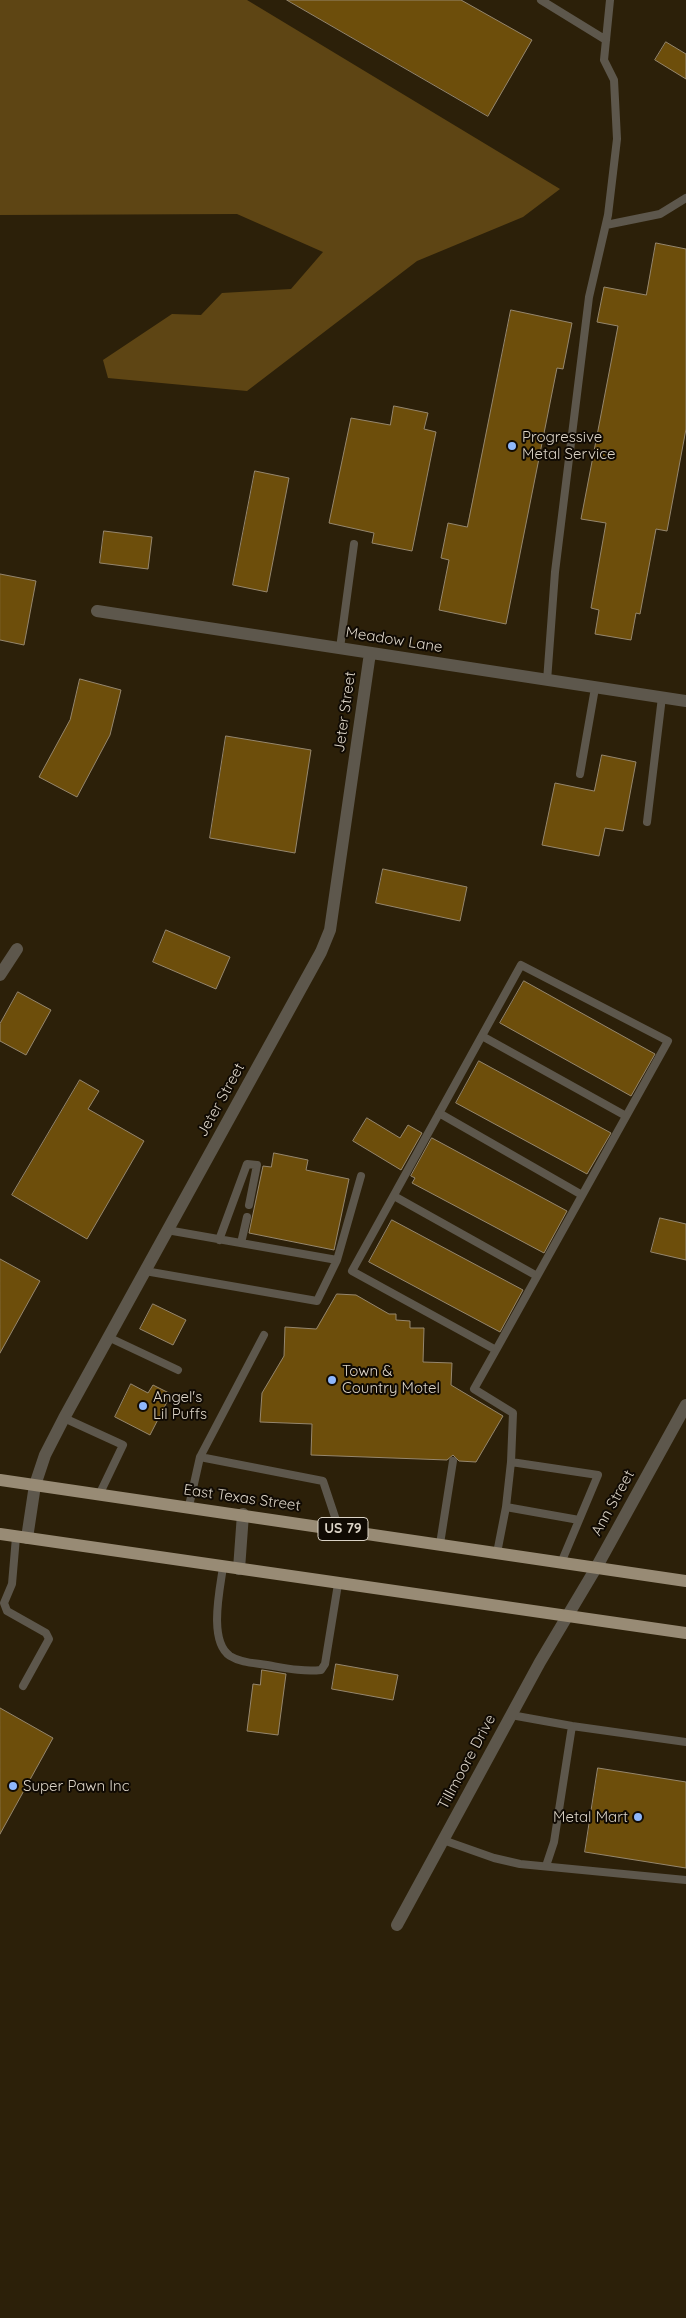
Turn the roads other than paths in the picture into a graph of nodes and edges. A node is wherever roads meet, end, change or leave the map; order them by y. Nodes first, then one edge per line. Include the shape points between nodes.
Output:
1 (541, 0) edge
2 (610, 0) edge
3 (606, 40) junction
4 (686, 198) edge
5 (606, 225) junction
6 (354, 544) dead end
7 (97, 611) dead end
8 (340, 648) junction
9 (370, 653) junction
10 (547, 681) junction
11 (595, 688) junction
12 (662, 697) junction
13 (686, 701) edge
14 (580, 774) dead end
15 (647, 822) dead end
16 (17, 949) dead end
17 (0, 975) edge
18 (482, 1036) junction
19 (440, 1113) junction
20 (626, 1116) junction
21 (361, 1176) dead end
22 (582, 1195) junction
23 (394, 1196) junction
24 (249, 1205) dead end
25 (247, 1217) dead end
26 (167, 1230) junction
27 (219, 1240) junction
28 (241, 1243) junction
29 (338, 1260) junction
30 (145, 1270) junction
31 (537, 1276) junction
32 (264, 1335) dead end
33 (108, 1337) junction
34 (496, 1350) junction
35 (178, 1370) dead end
36 (474, 1389) junction
37 (469, 1396) dead end
38 (686, 1405) edge
39 (64, 1418) junction
40 (200, 1456) junction
41 (453, 1461) dead end
42 (510, 1462) junction
43 (0, 1480) edge
44 (35, 1485) junction
45 (100, 1493) junction
46 (189, 1506) junction
47 (506, 1507) junction
48 (243, 1514) junction
49 (579, 1520) junction
50 (339, 1529) junction
51 (0, 1534) edge
52 (21, 1538) junction
53 (440, 1544) junction
54 (497, 1553) junction
55 (561, 1563) junction
56 (223, 1567) junction
57 (596, 1568) junction
58 (239, 1569) junction
59 (686, 1582) edge
60 (338, 1584) junction
61 (568, 1616) junction
62 (686, 1633) edge
63 (24, 1686) dead end
64 (511, 1715) junction
65 (572, 1726) junction
66 (686, 1742) edge
67 (443, 1840) junction
68 (546, 1866) junction
69 (686, 1880) edge
70 (397, 1925) dead end

1 - 3 lane
2 - 3 lane
3 - 5 lane via 604,60 614,80 617,139
4 - 5 lane via 660,214
5 - 10 lane via 589,297 555,572
6 - 8 lane
7 - 8 street, Meadow Lane
8 - 9 street, Meadow Lane
9 - 10 street, Meadow Lane
9 - 26 street, Jeter Street via 330,930 321,952
10 - 11 street, Meadow Lane
11 - 12 street, Meadow Lane
11 - 14 lane
12 - 13 street, Meadow Lane
12 - 15 lane
16 - 17 street
18 - 19 lane
18 - 20 lane
18 - 20 lane via 521,965 668,1041
19 - 22 lane
19 - 23 lane
20 - 22 lane
21 - 29 lane
22 - 31 lane
23 - 31 lane
23 - 34 lane via 352,1272
24 - 27 lane via 257,1166 247,1164
25 - 28 lane
26 - 27 lane
26 - 30 street, Jeter Street
27 - 28 lane
28 - 29 lane
29 - 30 lane via 317,1301
30 - 33 street, Jeter Street
31 - 34 lane
32 - 40 lane
33 - 35 lane
33 - 39 street, Jeter Street
34 - 36 lane
36 - 37 lane
36 - 42 lane via 513,1413
38 - 57 street, Ann Street
39 - 44 street, Jeter Street via 45,1455
39 - 45 lane via 123,1444
40 - 46 lane
40 - 50 lane via 323,1481
41 - 53 lane
42 - 47 lane
42 - 49 lane via 598,1475
43 - 44 main road, East Texas Street / US 79
44 - 45 main road, East Texas Street / US 79
44 - 52 street, Jeter Street
45 - 46 main road, East Texas Street / US 79
46 - 48 main road, East Texas Street / US 79
47 - 49 lane
47 - 54 lane
48 - 50 main road, East Texas Street / US 79
48 - 58 street
49 - 55 lane
50 - 53 main road, East Texas Street / US 79
51 - 52 main road
52 - 56 main road
52 - 63 lane via 12,1584 4,1603 7,1612 46,1633 49,1640
53 - 54 main road, East Texas Street / US 79
54 - 55 main road, East Texas Street / US 79
55 - 57 main road, East Texas Street / US 79
56 - 58 main road
56 - 60 lane via 217,1617 222,1647 241,1661 310,1672 321,1670 325,1664
57 - 59 main road, East Texas Street / US 79
57 - 61 street, Ann Street
58 - 60 main road
60 - 61 main road
61 - 62 main road
61 - 64 street, Tillmoore Drive
64 - 65 lane
64 - 67 street, Tillmoore Drive
65 - 66 lane
65 - 68 lane via 554,1842
67 - 68 lane via 494,1858
67 - 70 street, Tillmoore Drive
68 - 69 lane

